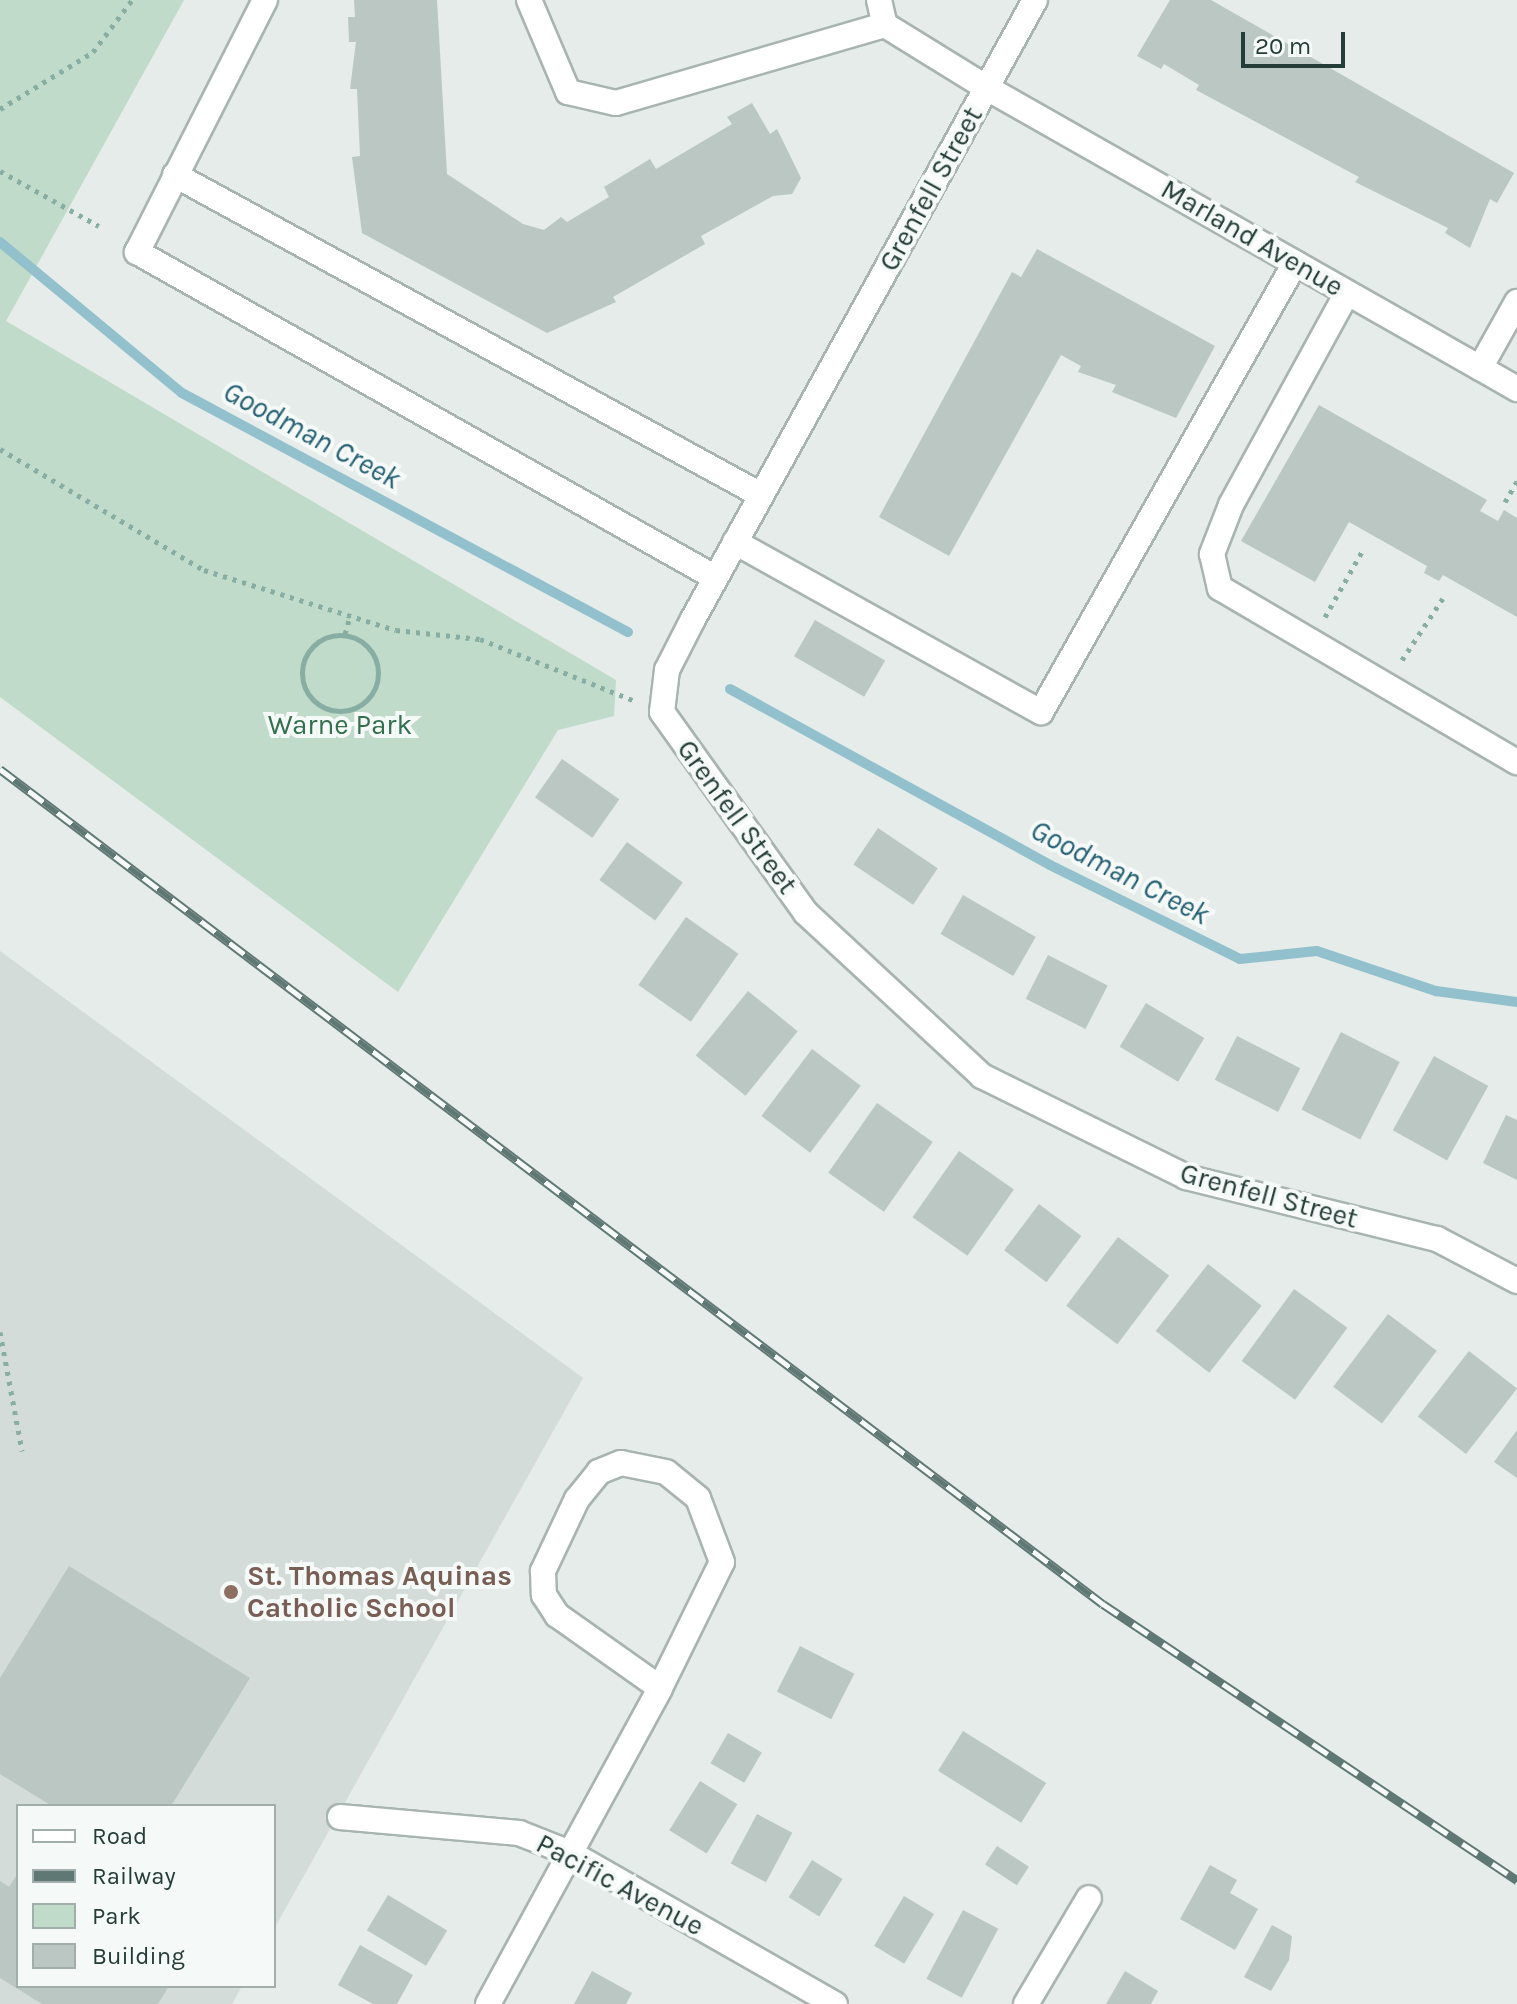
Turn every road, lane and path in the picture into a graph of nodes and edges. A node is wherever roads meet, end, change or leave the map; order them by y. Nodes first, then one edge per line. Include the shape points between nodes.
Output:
1 (132, 0) edge
2 (265, 0) edge
3 (529, 0) edge
4 (879, 0) edge
5 (1035, 0) edge
6 (885, 25) junction
7 (987, 88) junction
8 (0, 109) edge
9 (0, 171) edge
10 (175, 175) junction
11 (99, 226) dead end
12 (1295, 263) junction
13 (1347, 293) junction
14 (1517, 302) edge
15 (1480, 368) junction
16 (1517, 389) edge
17 (0, 449) edge
18 (1517, 481) edge
19 (761, 495) junction
20 (1505, 502) dead end
21 (735, 542) junction
22 (1364, 548) dead end
23 (716, 578) junction
24 (1443, 598) dead end
25 (350, 616) junction
26 (345, 635) junction
27 (1311, 642) junction
28 (1385, 685) junction
29 (662, 712) junction
30 (1517, 762) edge
31 (1517, 1281) edge
32 (0, 1332) edge
33 (22, 1451) dead end
34 (660, 1688) junction
35 (340, 1817) dead end
36 (570, 1853) junction
37 (1089, 1898) dead end
38 (488, 2004) edge
39 (835, 2004) edge
40 (1026, 2004) edge

1 - 8 path via 93,52
2 - 10 street
3 - 6 street via 568,92 616,103
4 - 6 street
5 - 7 street, Grenfell Street
6 - 7 street, Marland Avenue
7 - 12 street, Marland Avenue
7 - 19 street, Grenfell Street
9 - 11 path
10 - 19 street
10 - 23 street via 137,252
12 - 13 street, Marland Avenue
12 - 21 street via 1041,712
13 - 15 street, Marland Avenue
13 - 27 street via 1212,554 1220,588
14 - 15 street
15 - 16 street, Marland Avenue
17 - 25 path via 145,530 204,570
18 - 20 path
19 - 21 street, Grenfell Street
21 - 23 street, Grenfell Street
22 - 27 path
23 - 29 street, Grenfell Street via 667,670
24 - 28 path
25 - 26 path
25 - 29 path via 396,630 480,639
26 - 26 path via 312,647 302,668 315,701 338,711 363,704 377,683 369,647
27 - 28 street
28 - 30 street
29 - 31 street, Grenfell Street via 806,913 982,1076 1186,1177 1437,1239
32 - 33 path
34 - 34 street via 722,1562 698,1498 666,1472 621,1463 599,1472 577,1499 543,1571 544,1595 557,1615
34 - 36 street
35 - 36 street, Pacific Avenue via 519,1833
36 - 38 street
36 - 39 street, Pacific Avenue
37 - 40 street

